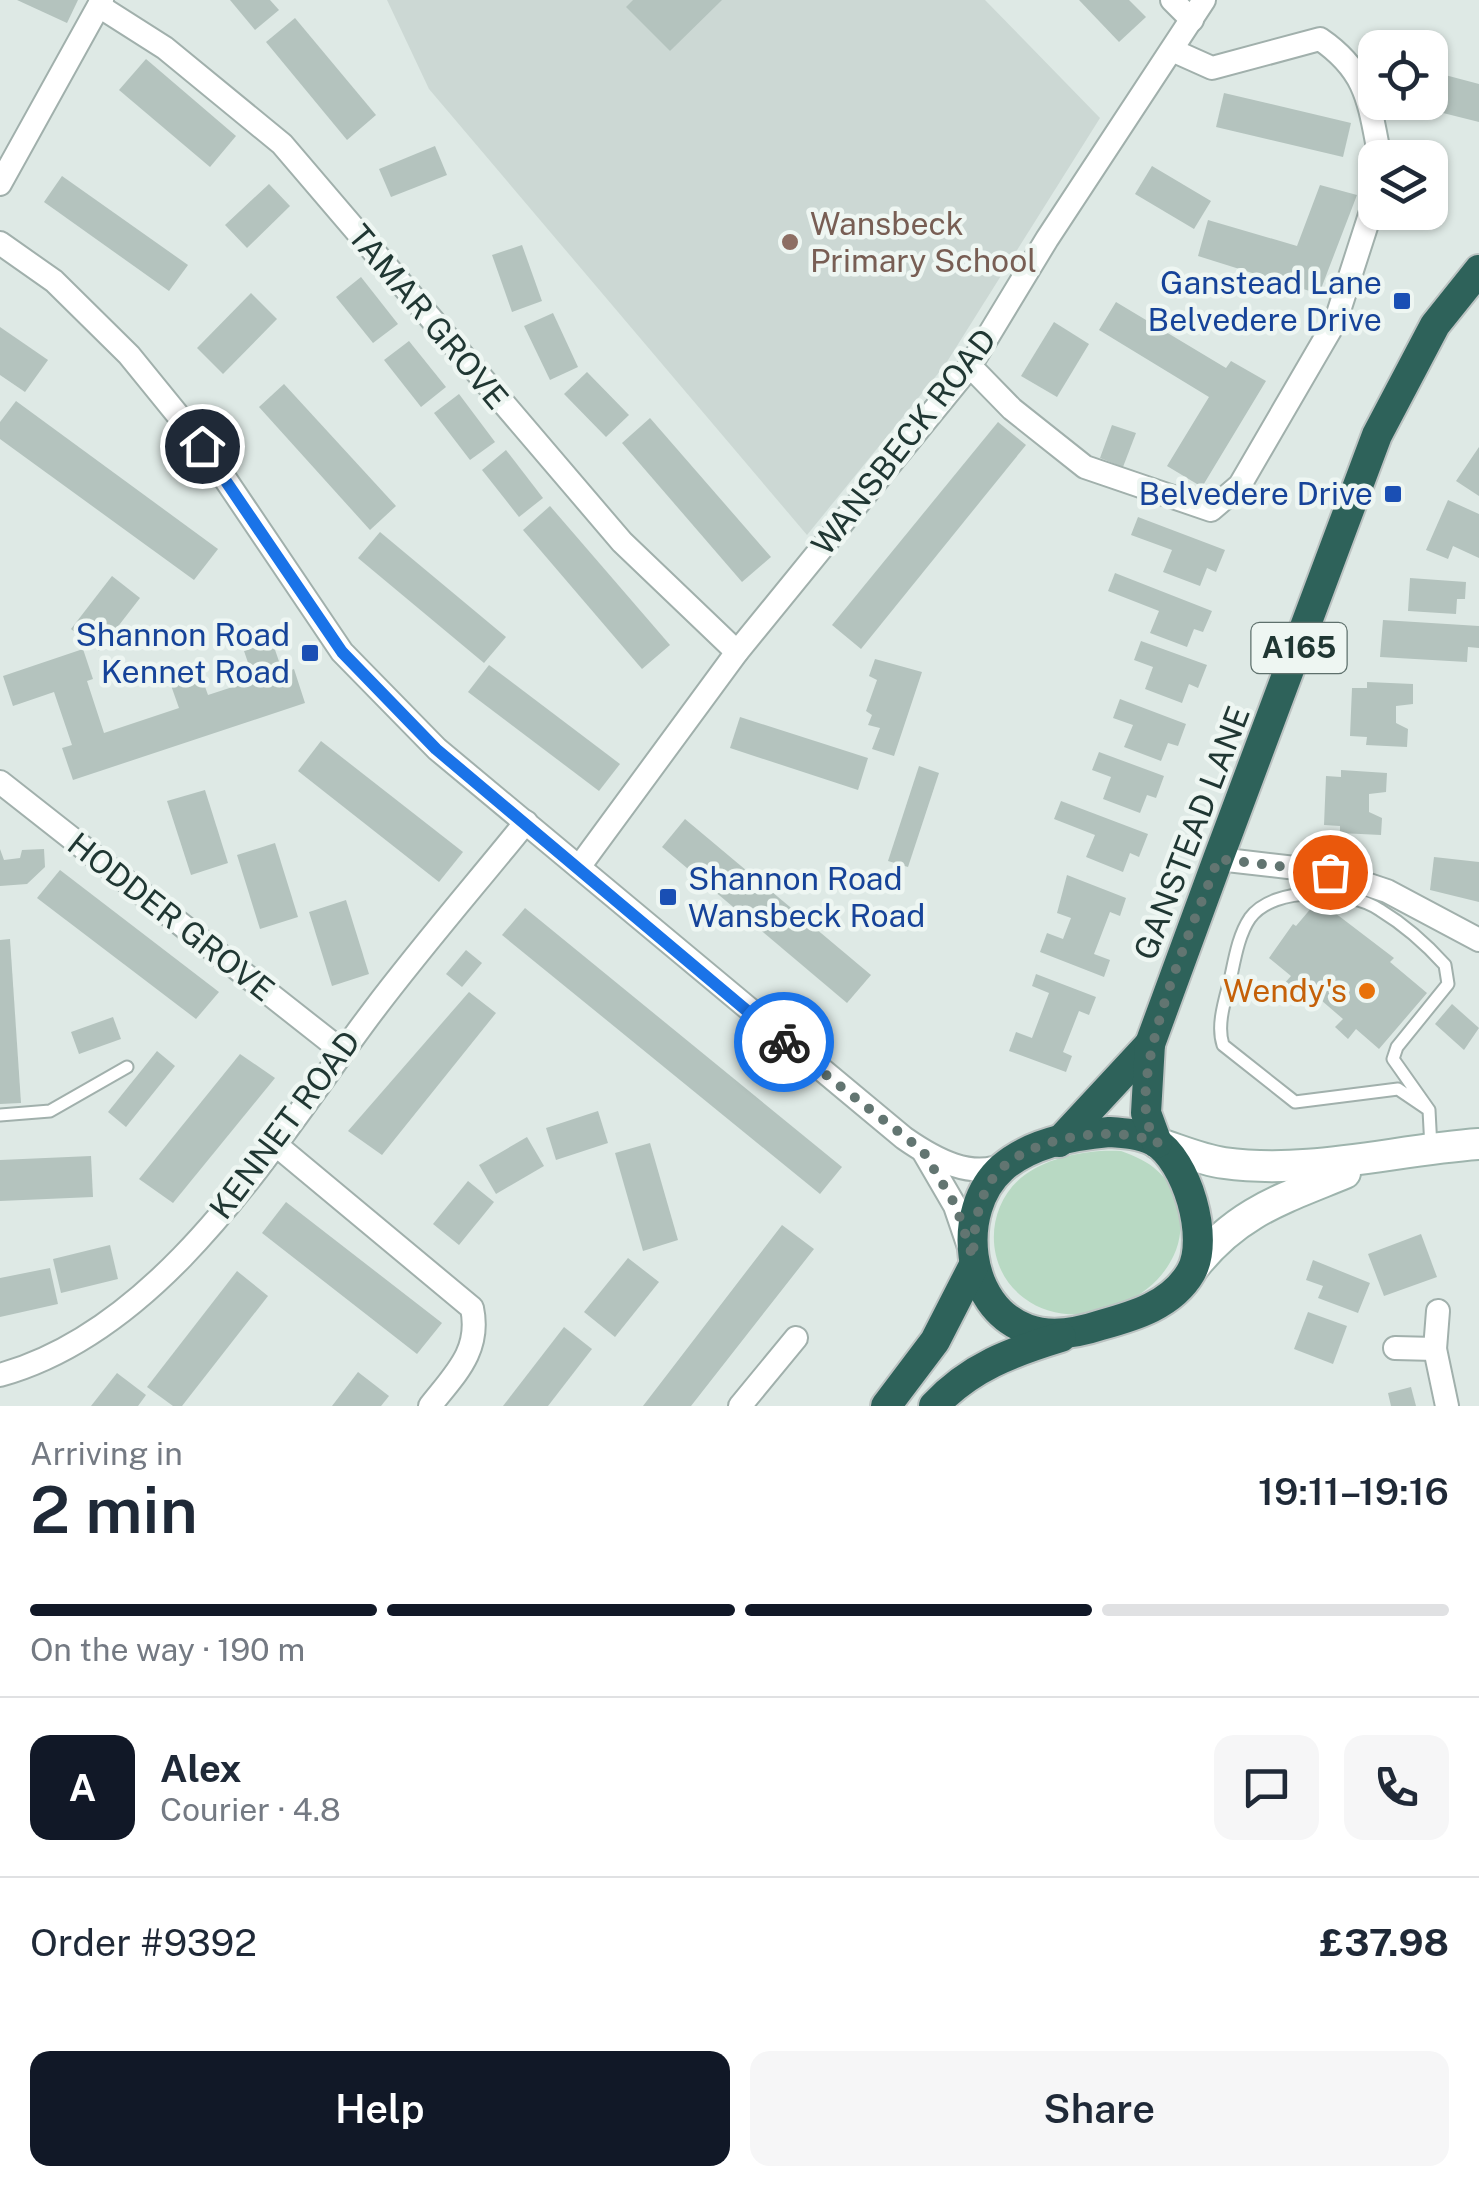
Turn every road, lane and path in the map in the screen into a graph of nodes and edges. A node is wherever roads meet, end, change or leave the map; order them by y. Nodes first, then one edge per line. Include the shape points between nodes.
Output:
1 (1172, 0) edge
2 (100, 3) edge
3 (1198, 10) edge
4 (1174, 51) junction
5 (1376, 140) edge
6 (0, 184) edge
7 (1365, 230) edge
8 (0, 242) edge
9 (1479, 270) edge
10 (970, 366) junction
11 (737, 652) junction
12 (0, 782) edge
13 (526, 822) junction
14 (1218, 859) junction
15 (579, 867) junction
16 (1479, 940) edge
17 (1150, 1044) junction
18 (342, 1051) junction
19 (127, 1068) dead end
20 (1429, 1110) junction
21 (0, 1116) edge
22 (1059, 1142) junction
23 (1158, 1143) junction
24 (276, 1144) junction
25 (1479, 1144) edge
26 (1431, 1148) junction
27 (1398, 1150) junction
28 (923, 1151) junction
29 (1014, 1159) junction
30 (974, 1261) junction
31 (1194, 1267) junction
32 (1438, 1311) dead end
33 (1074, 1334) junction
34 (796, 1338) dead end
35 (1395, 1348) dead end
36 (1434, 1350) junction
37 (0, 1375) edge
38 (430, 1406) edge
39 (740, 1406) edge
40 (886, 1406) edge
41 (934, 1406) edge
42 (1447, 1406) edge

1 - 3 street
2 - 6 street
2 - 11 street, TAMAR GROVE via 282,144 622,542
3 - 4 street, WANSBECK ROAD
4 - 5 street via 1212,68 1320,38 1350,59
4 - 10 street, WANSBECK ROAD
7 - 10 street via 1336,320 1240,485 1211,510 1085,466
8 - 13 street via 54,282 129,355 202,446 342,652 436,749
9 - 14 highway, GANSTEAD LANE / A165 via 1436,326 1377,435
10 - 11 street, WANSBECK ROAD
11 - 15 street, WANSBECK ROAD
12 - 18 street, HODDER GROVE
13 - 15 street
13 - 18 street, KENNET ROAD
14 - 16 street via 1330,872 1387,891
14 - 17 highway, GANSTEAD LANE / A165
15 - 28 street
17 - 22 highway, GANSTEAD LANE / A165
17 - 23 highway, GANSTEAD LANE / A165 via 1146,1114
18 - 24 street, KENNET ROAD
19 - 21 lane via 50,1112
20 - 20 lane via 1398,1090 1296,1102 1223,1044 1232,972 1256,912 1288,896 1359,901 1379,909 1442,960 1448,984 1393,1059
20 - 26 lane
22 - 23 highway, A165 via 1109,1132
22 - 29 highway, A165
23 - 27 main road via 1255,1166 1308,1167
23 - 31 highway, A165 via 1175,1163 1194,1207
24 - 37 street, KENNET ROAD via 212,1222 114,1320
24 - 38 street via 472,1308 471,1353
25 - 26 main road
26 - 27 main road
27 - 31 main road via 1256,1210 1217,1238
28 - 29 street via 976,1172
28 - 30 street via 956,1206
29 - 30 highway, A165 via 980,1202
30 - 33 highway via 988,1298 1010,1322 1036,1332
30 - 40 highway, A165 via 935,1340
31 - 33 highway via 1136,1316
32 - 36 street
33 - 41 highway via 986,1364
34 - 39 street via 777,1378
35 - 36 street
36 - 42 street

